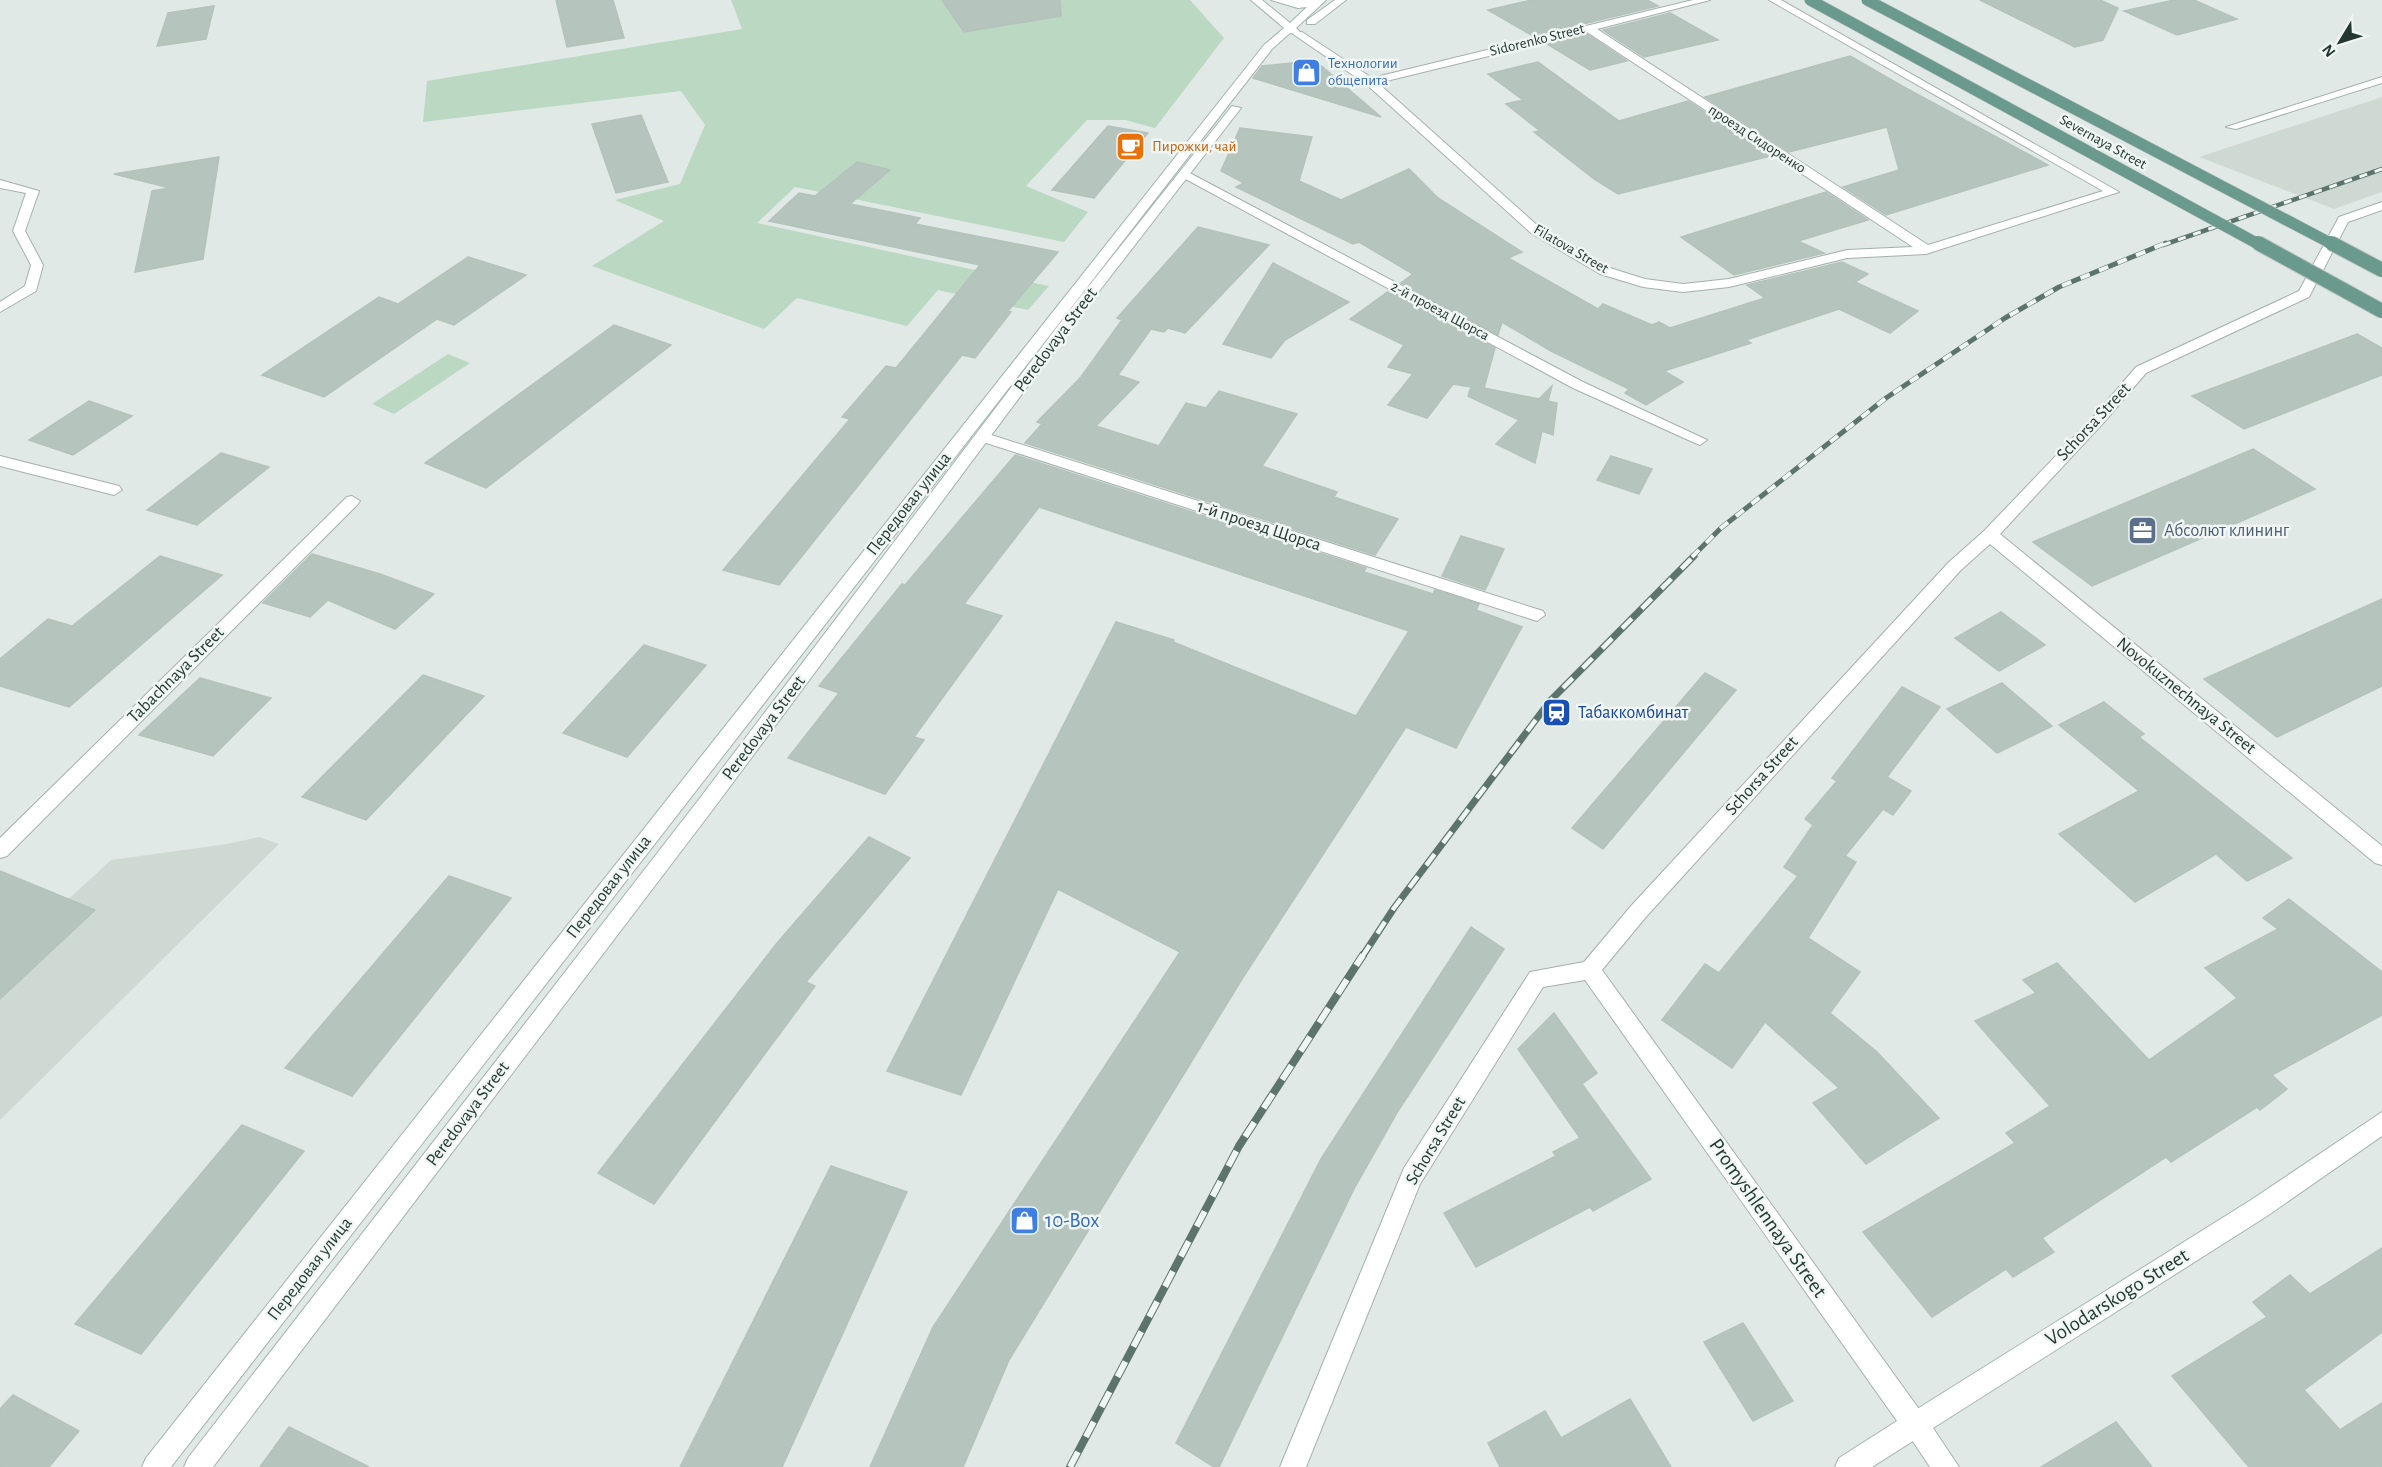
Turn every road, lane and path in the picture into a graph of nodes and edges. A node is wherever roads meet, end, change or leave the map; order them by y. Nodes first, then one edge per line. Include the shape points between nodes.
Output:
1 (1256, 0) edge
2 (1276, 0) edge
3 (1341, 0) edge
4 (1705, 0) edge
5 (1774, 0) edge
6 (1810, 0) edge
7 (1867, 0) edge
8 (1319, 2) edge
9 (1297, 27) junction
10 (1587, 27) junction
11 (2382, 80) edge
12 (1370, 82) junction
13 (2232, 127) dead end
14 (1184, 174) junction
15 (0, 184) edge
16 (2382, 207) edge
17 (1926, 250) junction
18 (2382, 270) edge
19 (0, 308) edge
20 (2382, 311) edge
21 (982, 437) junction
22 (1701, 440) dead end
23 (0, 461) edge
24 (114, 490) dead end
25 (352, 501) dead end
26 (1990, 534) junction
27 (1537, 615) dead end
28 (0, 850) edge
29 (2382, 857) edge
30 (1590, 969) junction
31 (2382, 1123) edge
32 (1915, 1425) junction
33 (155, 1467) edge
34 (197, 1467) edge
35 (1293, 1467) edge
36 (1848, 1467) edge
37 (1946, 1467) edge

1 - 9 street, Filatova Street
2 - 8 street, Peredovaya Street via 1298,5
2 - 9 street
3 - 9 street, Peredovaya Street
4 - 10 street, Sidorenko Street
5 - 17 street, Filatova Street via 2113,192
6 - 20 main road, Severnaya Street, bridge
7 - 18 main road, Severnaya Street, bridge
8 - 9 street, Peredovaya Street
9 - 12 street, Filatova Street
9 - 14 street, Peredovaya Street
9 - 33 street, Передовая улица via 1246,75
10 - 12 street, Sidorenko Street
10 - 17 street, проезд Сидоренко
11 - 13 street
12 - 17 street, Filatova Street via 1535,230 1605,271 1643,283 1683,288 1729,283 1847,254
14 - 21 street, Peredovaya Street
14 - 22 street, 2-й проезд Щорса via 1578,385
15 - 19 street via 33,191 19,231 37,265 30,288
16 - 26 street, Schorsa Street via 2343,220 2304,294 2141,370
21 - 27 street, 1-й проезд Щорса
21 - 34 street, Peredovaya Street via 700,812
23 - 24 street
25 - 28 street, Tabachnaya Street
26 - 29 street, Novokuznechnaya Street
26 - 30 street, Schorsa Street via 1947,574
30 - 32 street, Promyshlennaya Street
30 - 35 street, Schorsa Street via 1538,979 1412,1176
31 - 32 street, Volodarskogo Street via 2259,1208
32 - 36 street, Volodarskogo Street
32 - 37 street, Promyshlennaya Street

